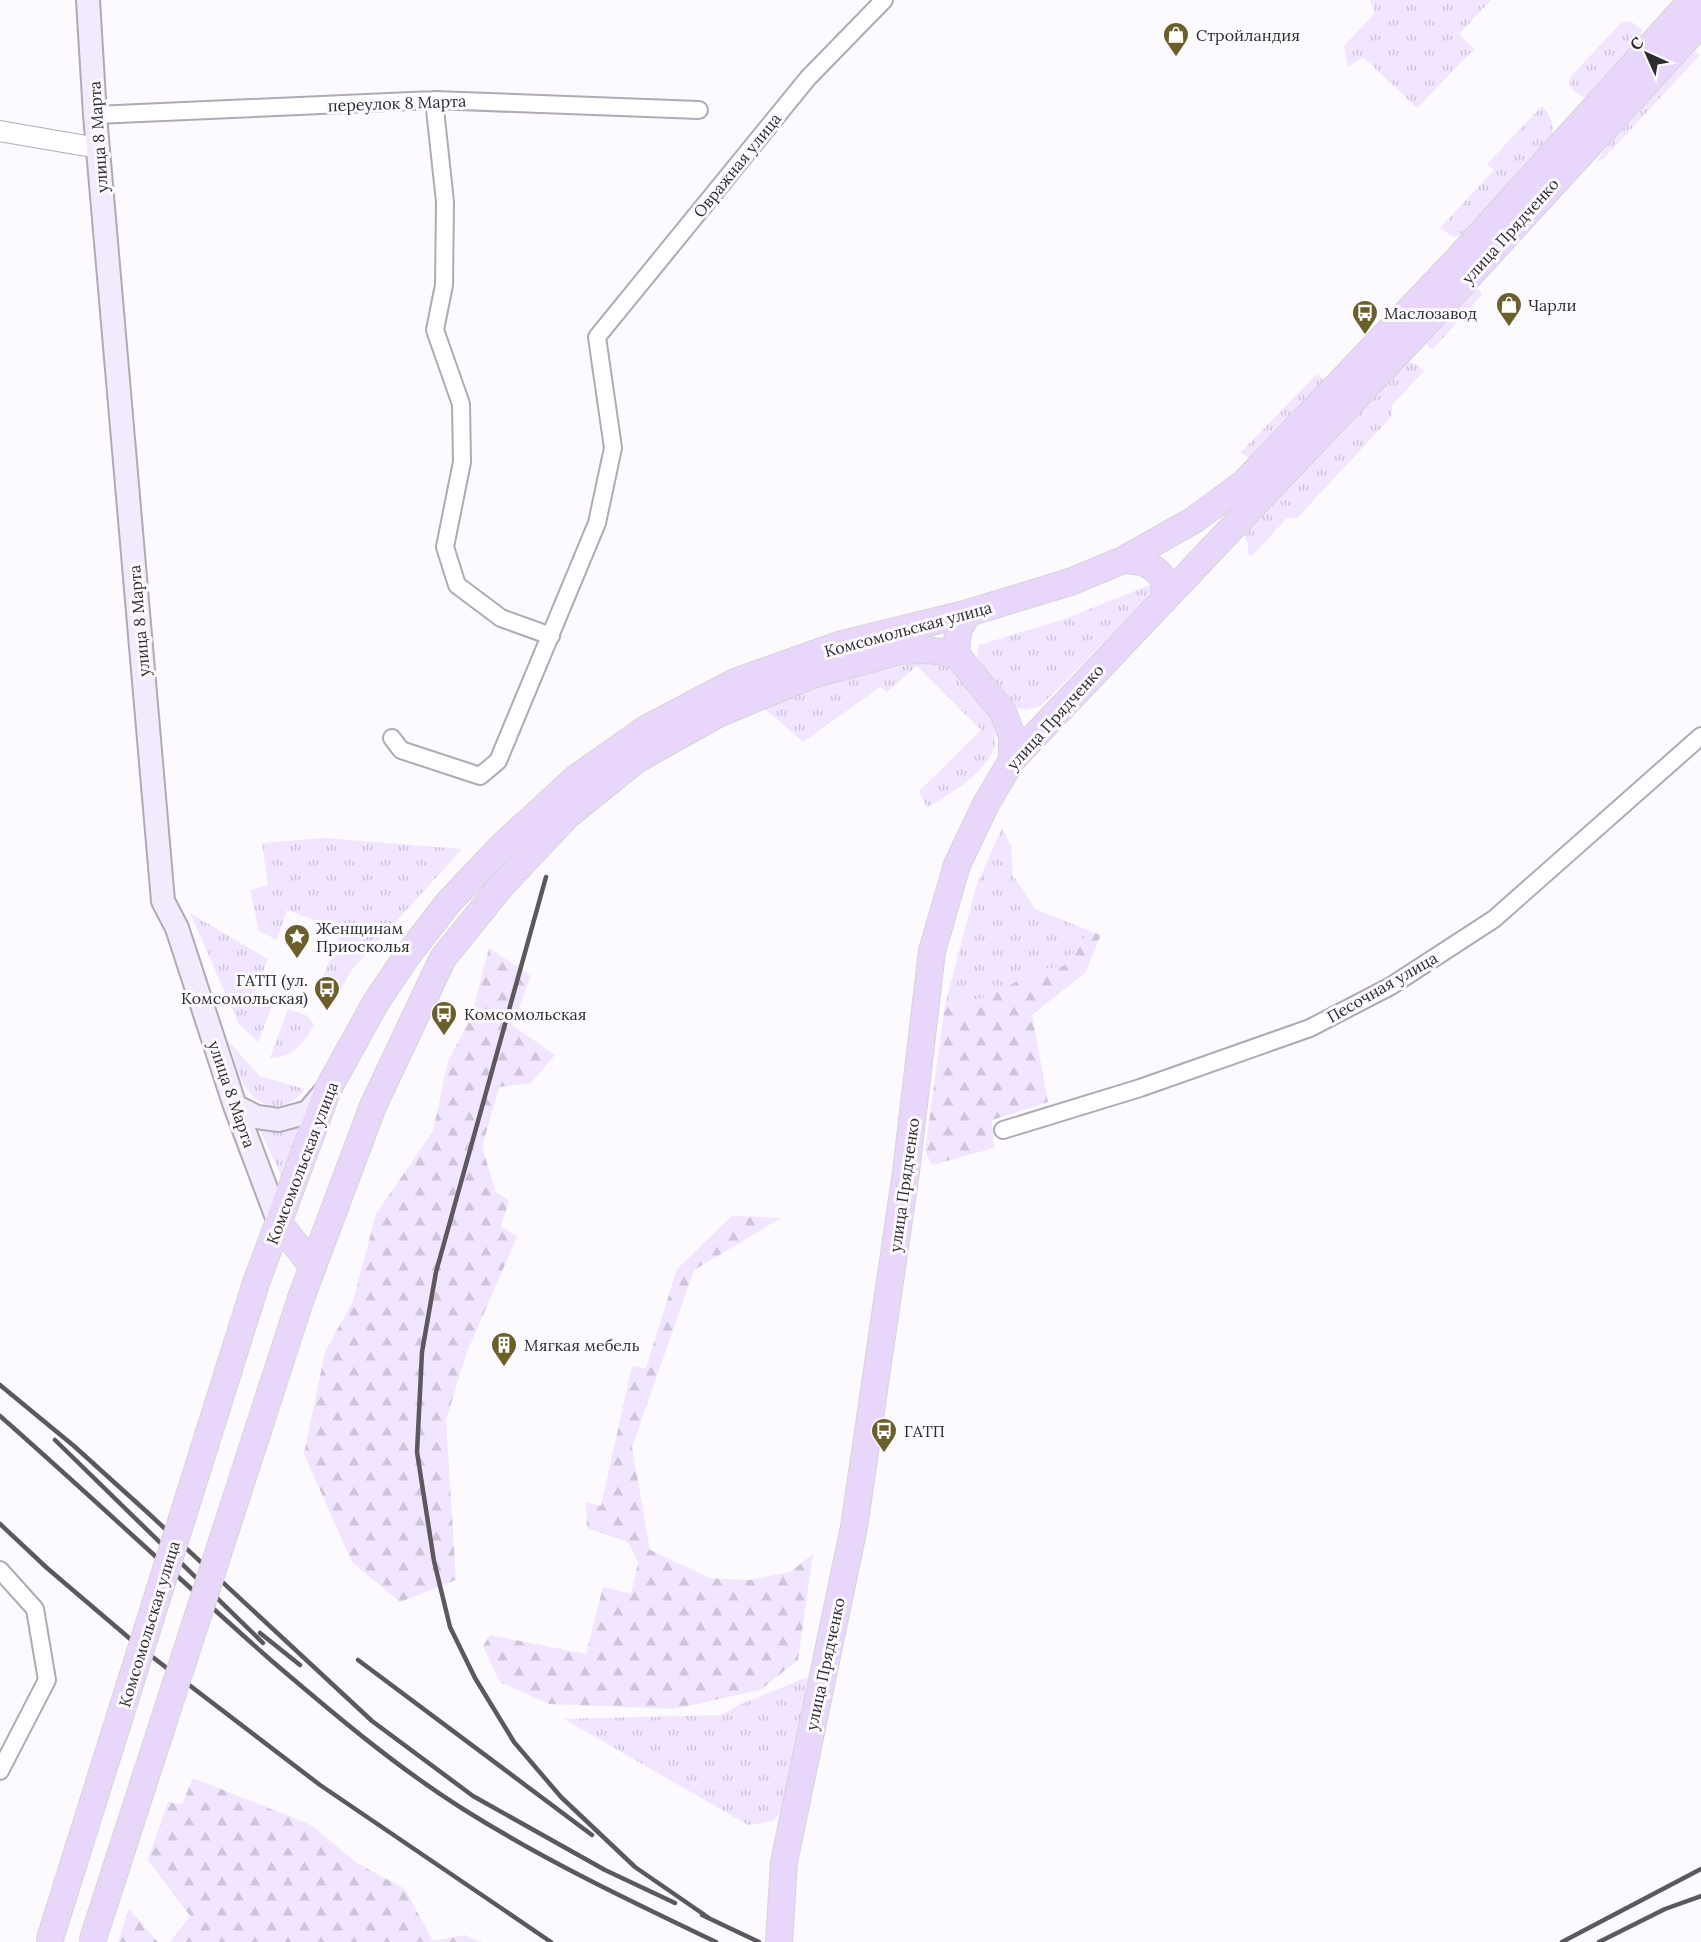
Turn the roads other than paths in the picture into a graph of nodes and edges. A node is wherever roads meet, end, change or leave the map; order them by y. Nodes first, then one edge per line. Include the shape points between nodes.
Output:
1 (88, 0) edge
2 (884, 0) edge
3 (1692, 0) edge
4 (1701, 23) edge
5 (434, 100) junction
6 (699, 110) dead end
7 (95, 116) junction
8 (0, 130) edge
9 (98, 148) junction
10 (1406, 329) junction
11 (1123, 560) junction
12 (1164, 600) junction
13 (968, 613) junction
14 (551, 636) junction
15 (956, 654) junction
16 (1003, 712) junction
17 (1049, 721) junction
18 (1701, 736) edge
19 (392, 738) dead end
20 (1012, 760) junction
21 (328, 1089) junction
22 (235, 1106) junction
23 (1003, 1130) dead end
24 (279, 1223) junction
25 (313, 1267) junction
26 (0, 1570) edge
27 (0, 1771) edge
28 (49, 1942) edge
29 (92, 1942) edge
30 (779, 1942) edge

1 - 7 main road, улица 8 Марта
2 - 14 street, Овражная улица via 808,78 597,337 613,448 597,523
3 - 10 main road, улица Прядченко via 1457,260
4 - 10 main road, улица Прядченко
5 - 6 street, переулок 8 Марта
5 - 7 street, переулок 8 Марта
5 - 14 street via 445,202 444,285 435,330 461,404 462,462 445,547 457,585 501,618
7 - 9 main road, улица 8 Марта
8 - 9 street
9 - 22 main road, улица 8 Марта via 163,901 177,928
10 - 11 main road, улица Прядченко via 1244,483 1194,520
10 - 12 main road, улица Прядченко
11 - 12 main road via 1153,566 1165,580
11 - 13 main road, Комсомольская улица via 1070,582
12 - 17 main road, улица Прядченко
13 - 15 main road via 958,631
13 - 21 main road, Комсомольская улица via 842,644 735,682 646,729 576,778 503,845 448,903 376,1002
14 - 19 street via 498,761 480,776 401,750
15 - 16 main road
15 - 25 main road, Комсомольская улица via 900,651 812,675 750,700 636,760 568,815 502,884 443,958 373,1106
16 - 17 main road via 1025,723
16 - 20 main road via 1012,736
17 - 20 main road, улица Прядченко
18 - 23 street, Песочная улица via 1494,919 1391,986 1310,1028 1140,1088
20 - 30 main road, улица Прядченко via 957,865 932,951 906,1172 854,1527 784,1862
21 - 22 main road via 308,1112 279,1120 257,1117
21 - 24 main road, Комсомольская улица
22 - 24 main road, улица 8 Марта
24 - 25 main road
24 - 28 main road, Комсомольская улица, bridge via 256,1283
25 - 29 main road, Комсомольская улица, bridge
26 - 27 street via 35,1609 47,1680

